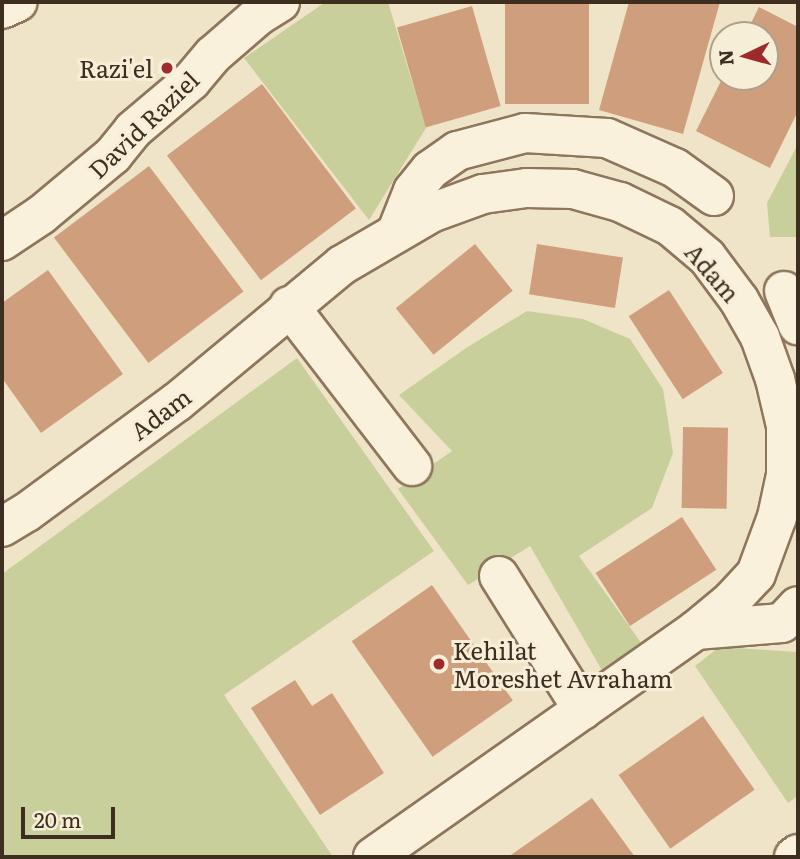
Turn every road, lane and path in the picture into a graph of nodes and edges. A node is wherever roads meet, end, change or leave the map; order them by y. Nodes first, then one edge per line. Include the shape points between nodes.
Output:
1 (18, 2) edge
2 (281, 2) edge
3 (2, 9) edge
4 (713, 196) dead end
5 (397, 231) junction
6 (2, 241) edge
7 (289, 306) junction
8 (412, 466) dead end
9 (2, 527) edge
10 (499, 576) dead end
11 (798, 606) edge
12 (696, 630) junction
13 (583, 710) junction
14 (798, 854) edge
15 (373, 857) edge
16 (794, 857) edge

1 - 3 street
2 - 6 street, David Raziel via 213,55 103,164
4 - 5 street via 675,168 607,138 525,133 457,151 430,170 413,191
5 - 7 street, Adam
5 - 12 street, Adam via 483,194 527,188 573,189 620,202 670,226 707,257 740,300 775,379 786,426 786,475 778,517 756,574
7 - 8 street
7 - 9 street, Adam via 177,402
10 - 13 street
11 - 12 street via 782,624
12 - 13 street, Adam
13 - 15 street, Adam
14 - 16 street

